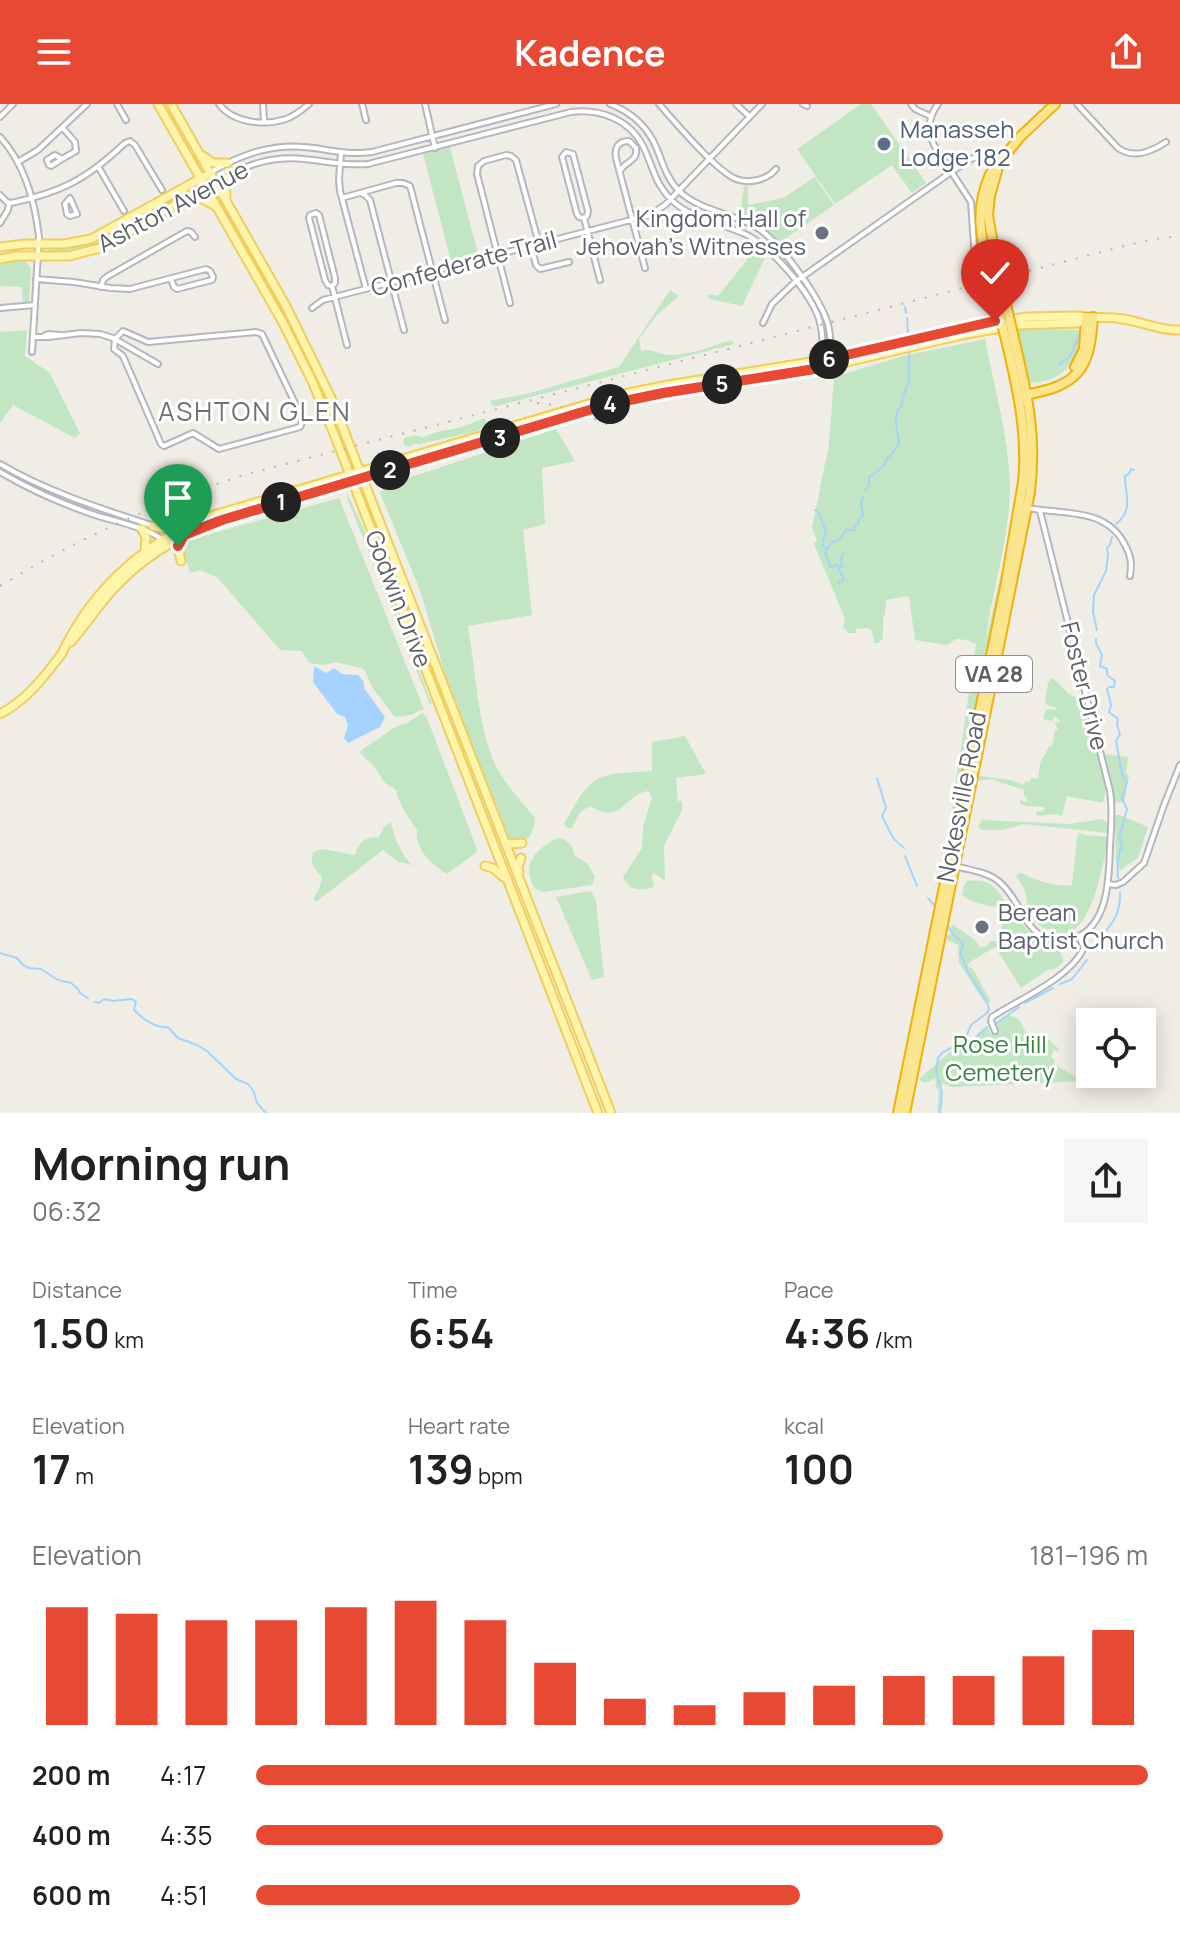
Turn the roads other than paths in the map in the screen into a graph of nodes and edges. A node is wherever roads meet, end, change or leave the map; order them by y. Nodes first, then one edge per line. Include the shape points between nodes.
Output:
1 (13, 104) edge
2 (87, 104) edge
3 (117, 104) edge
4 (158, 104) edge
5 (171, 104) edge
6 (219, 104) edge
7 (263, 104) edge
8 (309, 104) edge
9 (362, 104) edge
10 (432, 104) edge
11 (556, 104) edge
12 (610, 104) edge
13 (659, 104) edge
14 (736, 104) edge
15 (762, 104) edge
16 (911, 104) edge
17 (938, 104) edge
18 (1055, 104) edge
19 (1077, 104) edge
20 (425, 105) edge
21 (749, 116) junction
22 (930, 116) junction
23 (0, 117) edge
24 (126, 120) dead end
25 (366, 120) dead end
26 (264, 121) junction
27 (62, 127) junction
28 (433, 136) junction
29 (0, 137) edge
30 (1166, 142) dead end
31 (196, 148) junction
32 (435, 148) junction
33 (186, 153) junction
34 (341, 153) junction
35 (710, 158) junction
36 (62, 159) dead end
37 (18, 162) junction
38 (227, 163) junction
39 (999, 163) junction
40 (340, 165) junction
41 (99, 168) junction
42 (776, 169) dead end
43 (620, 171) junction
44 (234, 172) junction
45 (951, 172) junction
46 (210, 173) junction
47 (201, 178) junction
48 (215, 182) junction
49 (206, 187) junction
50 (64, 188) junction
51 (183, 188) junction
52 (162, 190) dead end
53 (679, 191) junction
54 (358, 193) junction
55 (0, 195) edge
56 (70, 198) dead end
57 (342, 198) junction
58 (31, 199) junction
59 (671, 199) junction
60 (184, 200) junction
61 (227, 202) junction
62 (9, 203) junction
63 (219, 210) junction
64 (124, 211) dead end
65 (584, 218) junction
66 (632, 220) junction
67 (0, 223) edge
68 (588, 232) junction
69 (195, 237) dead end
70 (38, 244) junction
71 (539, 244) junction
72 (531, 246) junction
73 (0, 247) edge
74 (498, 255) junction
75 (38, 256) junction
76 (0, 259) edge
77 (569, 262) dead end
78 (645, 268) dead end
79 (433, 272) junction
80 (979, 275) dead end
81 (801, 277) junction
82 (36, 279) junction
83 (171, 279) junction
84 (600, 280) dead end
85 (795, 282) junction
86 (392, 283) junction
87 (332, 286) junction
88 (101, 287) junction
89 (366, 289) junction
90 (335, 297) junction
91 (510, 303) dead end
92 (35, 305) junction
93 (0, 308) edge
94 (312, 308) dead end
95 (1090, 318) junction
96 (445, 320) dead end
97 (763, 323) dead end
98 (404, 330) dead end
99 (1180, 330) edge
100 (33, 337) junction
101 (115, 339) junction
102 (347, 345) dead end
103 (32, 352) dead end
104 (825, 363) junction
105 (158, 364) dead end
106 (1023, 393) junction
107 (340, 450) junction
108 (355, 459) junction
109 (0, 464) edge
110 (385, 468) junction
111 (0, 472) edge
112 (361, 474) junction
113 (351, 478) junction
114 (330, 481) junction
115 (372, 501) junction
116 (1024, 507) junction
117 (1040, 511) junction
118 (189, 525) junction
119 (153, 526) junction
120 (142, 529) junction
121 (184, 535) junction
122 (167, 541) junction
123 (145, 551) junction
124 (181, 561) dead end
125 (1130, 576) dead end
126 (62, 653) junction
127 (0, 714) edge
128 (1180, 765) edge
129 (504, 841) junction
130 (522, 843) dead end
131 (521, 858) dead end
132 (952, 865) junction
133 (485, 866) dead end
134 (520, 882) junction
135 (509, 884) junction
136 (1108, 884) junction
137 (1079, 936) junction
138 (995, 1031) dead end
139 (598, 1113) edge
140 (611, 1113) edge
141 (898, 1113) edge
142 (905, 1113) edge

1 - 23 street
2 - 27 street
3 - 24 street
4 - 33 main road, Godwin Drive
5 - 31 main road, Godwin Drive
6 - 26 street via 239,119
7 - 26 street
8 - 26 street via 286,119
9 - 25 street
10 - 20 street
11 - 28 street, Ashton Avenue
12 - 53 street via 644,128
13 - 35 street
14 - 21 street
15 - 21 street, Confederate Trail
16 - 22 street
17 - 22 street
18 - 39 highway, VA 28
19 - 30 street via 1126,154
20 - 28 street
21 - 35 street, Confederate Trail
22 - 45 street via 932,141
27 - 36 street via 76,145 74,153
27 - 37 street
28 - 32 street
28 - 34 street, Ashton Avenue via 372,152
29 - 37 street
31 - 38 main road via 211,162
31 - 46 main road, Godwin Drive
32 - 40 street, Ashton Avenue via 375,163
32 - 59 street, Ashton Avenue via 571,112 599,113 634,133
33 - 47 main road, Godwin Drive
33 - 51 main road via 190,175
34 - 38 street, Ashton Avenue via 280,147
34 - 40 street
35 - 42 street via 744,181
35 - 53 street, Confederate Trail
37 - 58 street
38 - 46 street, Ashton Avenue
39 - 45 street via 978,155
39 - 106 highway, Nokesville Road / VA 28, bridge via 990,174 979,225
40 - 44 street, Ashton Avenue via 287,158
40 - 57 street
41 - 50 street
41 - 52 street via 125,143 133,142
41 - 64 street
43 - 43 street via 615,150 629,141 637,155
43 - 66 street
44 - 48 street, Ashton Avenue
44 - 61 main road via 225,185
45 - 80 street via 973,205
45 - 81 street
46 - 47 main road, Ashton Avenue
46 - 48 main road, Godwin Drive
47 - 49 main road, Godwin Drive
47 - 51 main road, Ashton Avenue
48 - 49 main road, Ashton Avenue
48 - 61 main road, Godwin Drive
49 - 60 main road, Ashton Avenue
49 - 63 main road, Godwin Drive
50 - 56 street
50 - 58 street
51 - 70 main road, Ashton Avenue via 91,239
53 - 59 street, Confederate Trail
53 - 81 street via 758,228
54 - 57 street
54 - 79 street via 396,183 410,186
54 - 86 street via 370,200
55 - 62 street
57 - 89 street
58 - 62 street
58 - 70 street
59 - 66 street, Confederate Trail
59 - 85 street, Ashton Avenue via 760,243
60 - 63 main road via 203,199
60 - 75 main road, Ashton Avenue via 100,248
61 - 108 main road, Godwin Drive via 307,345
62 - 67 street
63 - 107 main road, Godwin Drive via 293,343
65 - 65 street via 588,211 573,154 566,152 562,157 577,214
65 - 68 street
66 - 68 street, Confederate Trail
66 - 78 street
68 - 71 street, Confederate Trail
68 - 84 street
69 - 88 street via 187,231 108,276
70 - 73 main road, Ashton Avenue
70 - 75 street
71 - 72 street, Confederate Trail
71 - 74 street via 518,164 503,156 482,162 477,171
72 - 74 street, Confederate Trail
72 - 77 street via 540,269
74 - 79 street, Confederate Trail
74 - 91 street
75 - 76 main road, Ashton Avenue
75 - 82 street
79 - 86 street, Confederate Trail
79 - 96 street
81 - 85 street
81 - 104 street via 828,323 831,341
82 - 88 street
82 - 92 street
83 - 83 street via 177,289 213,277 206,269
83 - 88 street via 130,289
85 - 97 street via 769,307
85 - 104 street, Ashton Avenue via 818,318
86 - 89 street, Confederate Trail
86 - 98 street
87 - 87 street via 325,280 309,218 316,213 335,278
87 - 90 street
89 - 90 street, Confederate Trail
90 - 94 street, Confederate Trail
90 - 102 street
92 - 93 street
92 - 100 street
95 - 99 main road
95 - 104 main road via 1004,320
95 - 106 highway via 1091,346 1079,370 1059,386
100 - 101 street via 94,333
100 - 103 street
101 - 101 street via 114,349 123,356 164,446 193,433 219,449 302,425 259,333 145,342 123,331
101 - 105 street
104 - 110 main road via 619,395
106 - 116 highway, Nokesville Road / VA 28
107 - 113 main road, Godwin Drive
107 - 114 main road via 341,469
108 - 110 main road
108 - 112 main road, Godwin Drive
109 - 119 street via 79,502
110 - 112 main road
110 - 115 main road via 372,483
111 - 120 street via 66,504
112 - 113 main road
112 - 115 main road, Godwin Drive
113 - 114 main road
113 - 121 main road
113 - 135 main road, Godwin Drive
114 - 118 main road
115 - 129 main road, Godwin Drive
116 - 117 street
116 - 132 highway, Nokesville Road / VA 28
117 - 125 street via 1085,514 1110,526 1127,550
117 - 136 street, Foster Drive via 1110,791
118 - 119 main road
118 - 122 main road
119 - 122 street
120 - 122 street
120 - 123 main road
121 - 122 main road
121 - 124 main road via 178,545
122 - 123 main road
122 - 126 main road via 119,583
123 - 126 main road via 96,598
126 - 127 main road via 30,694
128 - 136 street via 1144,863 1126,881
129 - 130 main road
129 - 134 main road, Godwin Drive
131 - 134 main road
132 - 137 street via 1002,882 1038,934 1056,940
132 - 141 highway, Nokesville Road / VA 28
132 - 142 highway, Nokesville Road / VA 28
133 - 135 main road
134 - 140 main road, Godwin Drive
135 - 139 main road, Godwin Drive
136 - 137 street, Foster Drive via 1096,920
137 - 138 street via 1084,948 1073,963 992,1017

